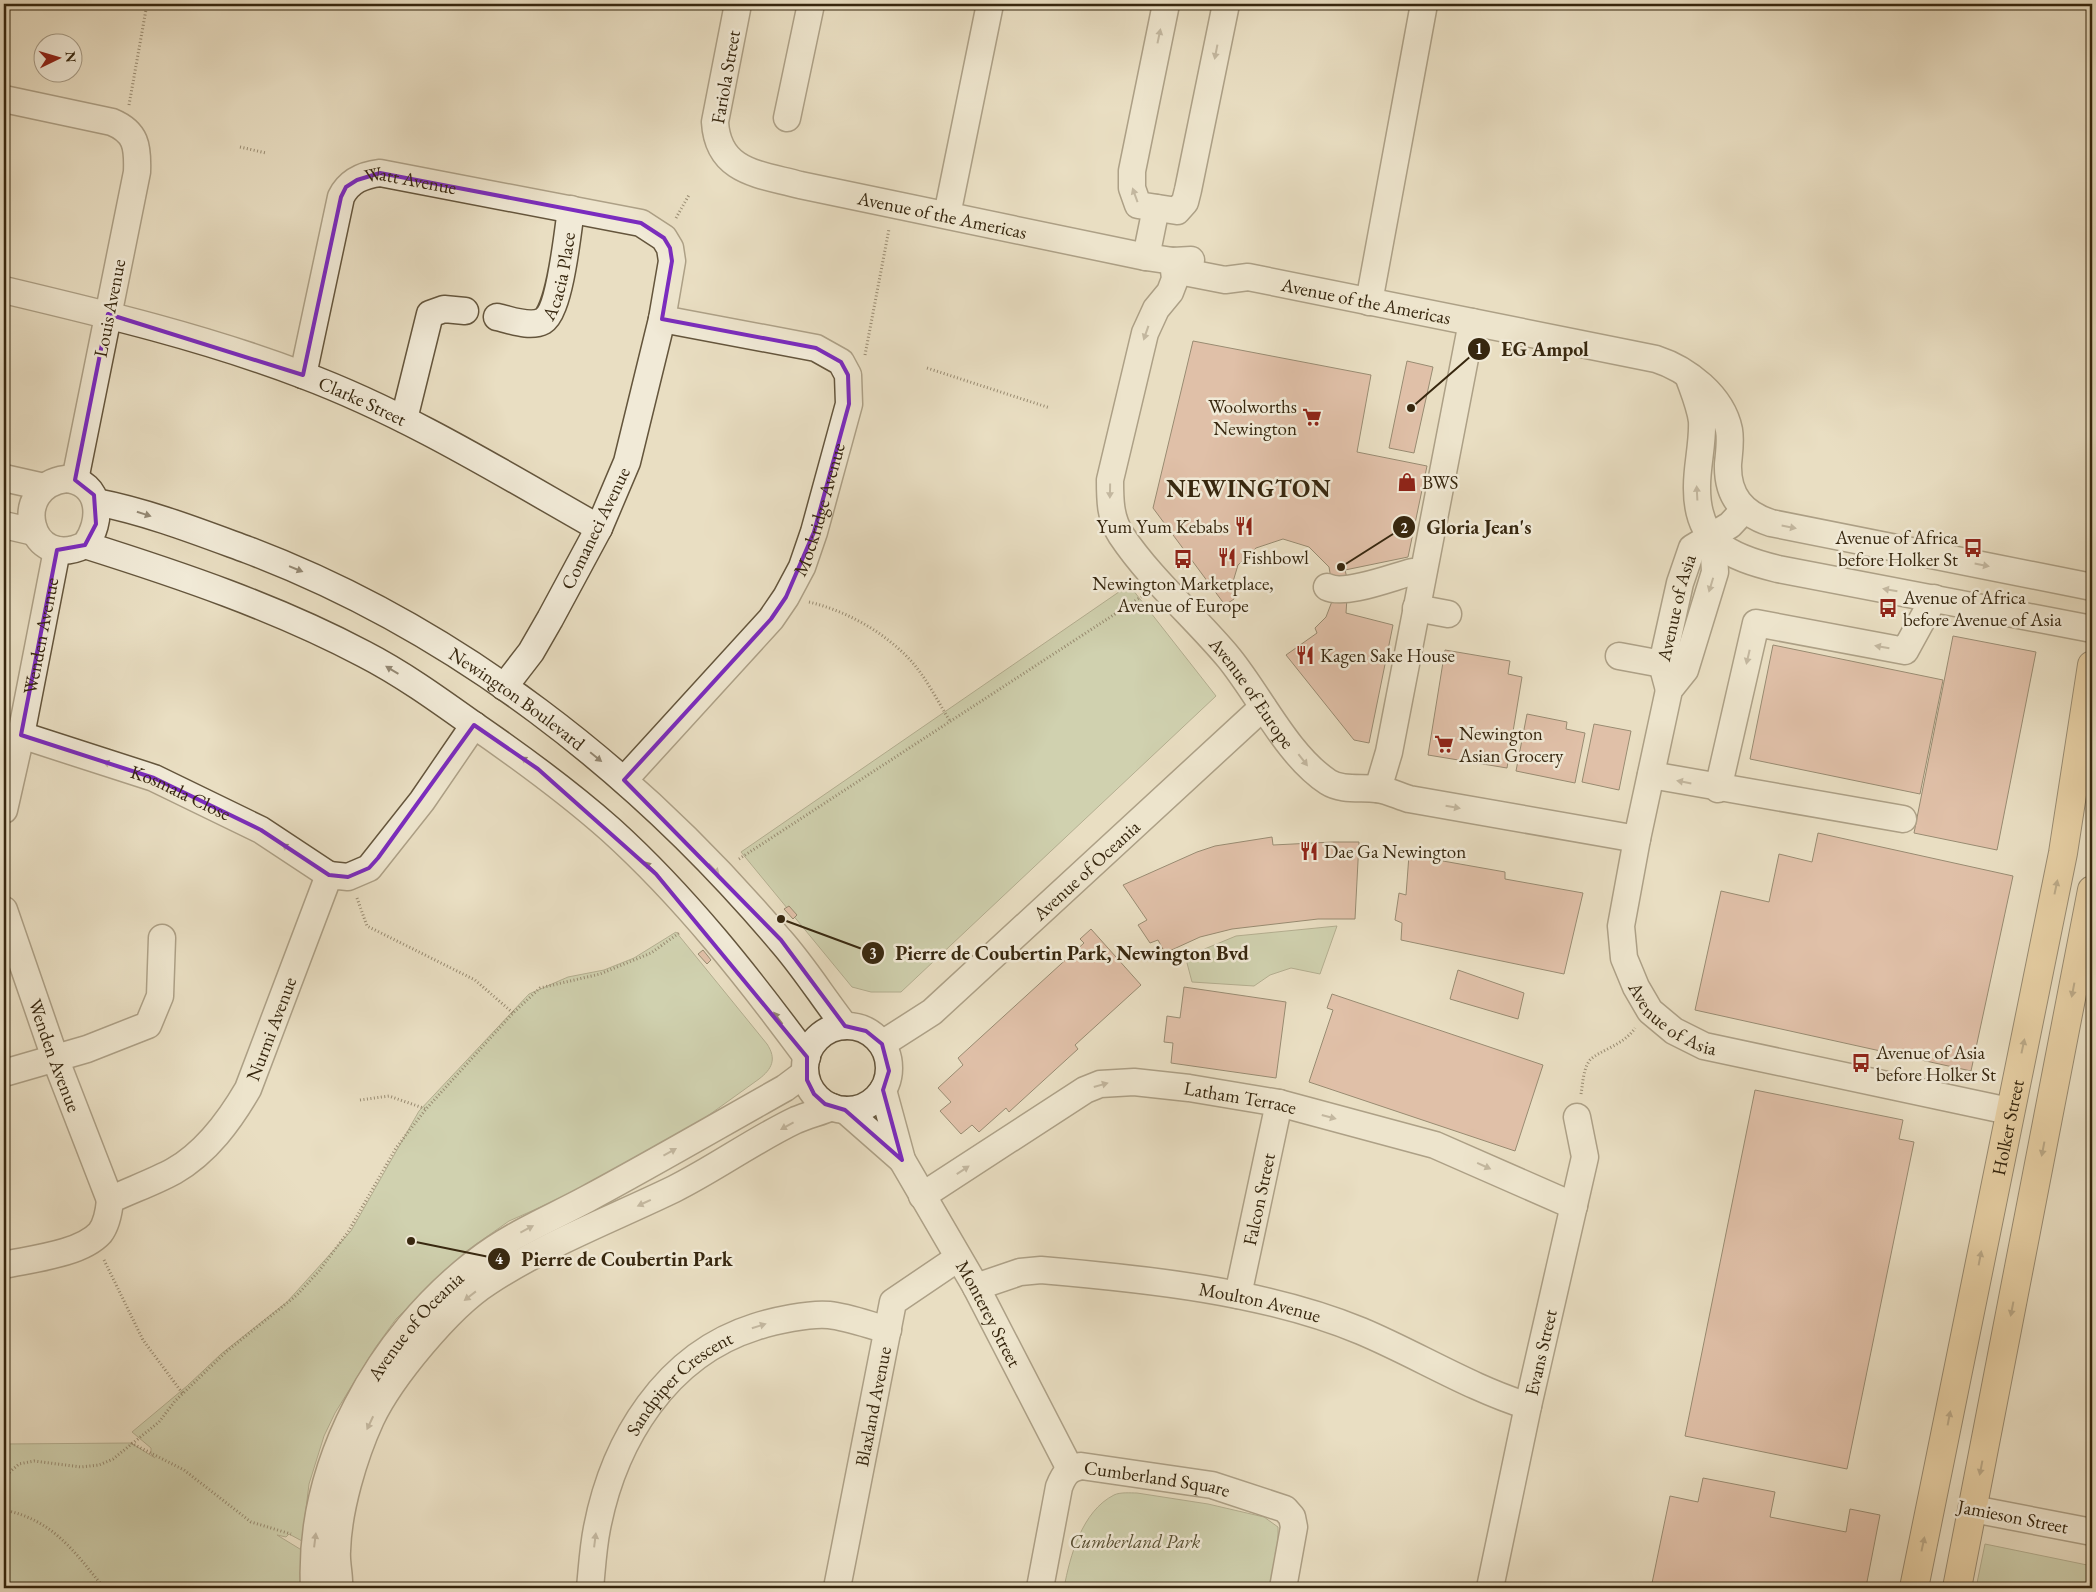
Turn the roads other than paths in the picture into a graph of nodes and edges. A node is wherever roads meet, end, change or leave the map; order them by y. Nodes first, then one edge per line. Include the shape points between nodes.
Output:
1 (738, 4) edge
2 (811, 4) edge
3 (990, 4) edge
4 (1166, 4) edge
5 (1226, 4) edge
6 (1424, 4) edge
7 (4, 99) edge
8 (787, 118) dead end
9 (720, 149) joint
10 (1156, 208) junction
11 (571, 209) junction
12 (946, 215) junction
13 (664, 238) joint
14 (1146, 257) junction
15 (1173, 261) junction
16 (1205, 276) junction
17 (1248, 277) junction
18 (4, 290) edge
19 (1170, 292) junction
20 (1369, 302) junction
21 (465, 311) dead end
22 (108, 314) junction
23 (497, 317) dead end
24 (662, 319) junction
25 (1472, 322) junction
26 (1688, 374) junction
27 (303, 375) junction
28 (404, 419) junction
29 (4, 478) edge
30 (75, 480) junction
31 (44, 487) junction
32 (96, 502) junction
33 (1744, 510) junction
34 (4, 525) edge
35 (599, 528) junction
36 (34, 532) junction
37 (1713, 537) junction
38 (85, 545) junction
39 (57, 550) junction
40 (1412, 572) dead end
41 (1327, 587) dead end
42 (2092, 587) edge
43 (1934, 598) junction
44 (1416, 608) junction
45 (1448, 614) dead end
46 (2092, 629) edge
47 (1620, 656) dead end
48 (1662, 664) junction
49 (2092, 665) edge
50 (504, 686) junction
51 (1669, 690) junction
52 (1263, 707) junction
53 (474, 725) junction
54 (21, 734) junction
55 (1651, 776) junction
56 (624, 780) junction
57 (1378, 789) junction
58 (1718, 789) junction
59 (4, 810) edge
60 (1903, 820) dead end
61 (1637, 839) junction
62 (339, 876) junction
63 (2092, 890) edge
64 (4, 910) edge
65 (162, 938) dead end
66 (845, 1026) junction
67 (882, 1044) junction
68 (54, 1058) junction
69 (806, 1065) junction
70 (4, 1073) edge
71 (883, 1090) junction
72 (1279, 1103) junction
73 (839, 1109) junction
74 (2009, 1111) junction
75 (1577, 1117) road end
76 (902, 1160) junction
77 (922, 1196) junction
78 (110, 1200) junction
79 (1574, 1206) junction
80 (958, 1258) junction
81 (4, 1264) edge
82 (976, 1287) junction
83 (1238, 1295) junction
84 (888, 1330) junction
85 (1528, 1406) junction
86 (1070, 1468) junction
87 (1933, 1500) junction
88 (1974, 1509) junction
89 (2092, 1532) edge
90 (314, 1588) edge
91 (339, 1588) edge
92 (590, 1588) edge
93 (837, 1588) edge
94 (1040, 1588) edge
95 (1282, 1588) edge
96 (1490, 1588) edge
97 (1914, 1588) edge
98 (1957, 1588) edge

1 - 9 street, Fariola Street via 715,122
2 - 8 street
3 - 12 street
10 -> 4 street via 1138,205 1132,188 1132,171
5 -> 10 street via 1185,202 1177,211
6 - 20 street
7 - 22 street, Louis Avenue via 112,122 129,132 136,147 137,172
9 - 12 street, Avenue of the Americas via 744,170
10 - 14 street
11 - 13 street, Watt Avenue via 641,222
11 - 23 street, Acacia Place via 564,260 550,314 535,324
11 - 27 street, Watt Avenue via 380,173 368,174 346,187 341,197
12 - 14 street, Avenue of the Americas
13 - 24 street, Comaneci Avenue via 672,261
14 - 15 street, Avenue of the Americas
15 - 16 street, Avenue of the Americas via 1184,272
15 - 17 street, Avenue of the Americas via 1204,261 1236,268
15 - 19 street, Avenue of Europe via 1175,279
16 - 17 street, Avenue of the Americas via 1225,280
16 - 19 street
17 - 20 street, Avenue of the Americas
18 - 22 street, Clarke Street
19 -> 52 street, Avenue of Europe via 1156,309 1145,333 1110,486 1113,520 1161,584 1230,659
20 - 25 street, Avenue of the Americas
21 - 28 street via 444,309 430,314
22 - 27 street, Clarke Street via 181,334
22 - 30 street, Louis Avenue
24 - 35 street, Comaneci Avenue via 627,462
24 - 56 street, Mockridge Avenue via 816,348 841,362 848,375 849,404 814,532 802,567 786,597 771,619
25 - 26 street, Avenue of the Americas via 1656,359
25 - 44 street
26 - 33 street, Avenue of the Americas via 1717,403 1725,417 1729,432 1730,485
37 -> 26 street via 1704,529 1698,508 1702,421
27 - 28 street, Clarke Street
28 - 35 street, Clarke Street
29 - 31 street
30 - 31 street via 58,480
30 - 32 street via 89,488
31 - 36 street via 32,508
32 - 38 street via 96,524
32 -> 50 street, Newington Boulevard via 208,535 303,572 395,617
33 - 37 street, Avenue of Asia
33 -> 42 street via 1771,523
34 - 36 street
35 - 50 street, Comaneci Avenue via 531,652
36 - 39 street via 43,544
43 -> 37 street via 1762,565 1731,554
37 - 48 street, Avenue of Asia via 1692,548 1680,583
37 -> 51 street, Avenue of Asia via 1715,572 1685,670
38 - 39 street via 71,551
53 -> 38 street via 364,654 301,624 176,574
39 - 54 street, Wenden Avenue
40 - 41 street via 1348,589
43 - 46 street
43 -> 58 street via 1905,651 1756,624
44 - 45 street
44 - 57 street via 1389,752
47 - 48 street
48 - 51 street, Avenue of Asia
74 -> 49 main road, Holker Street via 2063,853
50 -> 56 street, Newington Boulevard
51 - 55 street, Avenue of Asia
52 -> 57 street, Avenue of Europe via 1312,771 1331,784
52 - 67 street, Avenue of Oceania via 932,1012
53 - 62 street via 422,802 378,858 369,868
69 -> 53 street via 748,980 656,874 611,830 538,769
54 - 59 street, Wenden Avenue
62 -> 54 street, Kosmala Close via 261,830 154,778
58 -> 55 street
55 - 61 street, Avenue of Asia
56 -> 66 street, Newington Boulevard via 677,830 774,933
57 -> 61 street, Avenue of Europe via 1409,800
58 - 60 street
61 - 74 street, Avenue of Asia via 1621,926 1624,958 1648,1009 1674,1031 1704,1046
62 - 78 street, Nurmi Avenue via 237,1108 203,1149 189,1160
63 -> 88 main road
64 - 68 street, Wenden Avenue
65 - 68 street via 160,996 148,1025
66 - 67 street via 866,1030
66 - 69 street via 821,1035 812,1045
67 - 71 street via 889,1072
68 - 70 street
68 - 78 street, Wenden Avenue
69 - 73 street via 814,1094
90 -> 69 street, Avenue of Oceania via 313,1557 317,1528 327,1482 344,1430 392,1349 431,1304 476,1262 524,1230 586,1200 785,1088
71 - 73 street via 867,1105
71 - 76 street, Monterey Street
77 -> 72 street, Latham Terrace via 1085,1090 1100,1084 1134,1082
72 -> 79 street, Latham Terrace via 1435,1145
72 - 83 street, Falcon Street
73 - 76 street, Monterey Street
73 -> 91 street, Avenue of Oceania via 797,1120 676,1188 516,1265 461,1303 437,1327 372,1417 354,1467 340,1526 337,1551
87 -> 74 main road, Holker Street
75 - 79 street, Evans Street via 1585,1157
76 - 77 street, Monterey Street
77 - 80 street, Monterey Street
78 - 81 street via 108,1217 94,1239 56,1254
79 - 85 street, Evans Street
80 - 82 street, Monterey Street
80 - 84 street, Blaxland Avenue via 893,1302
82 - 83 street, Moulton Avenue via 1020,1272 1042,1270
82 - 86 street, Monterey Street
83 - 85 street, Moulton Avenue via 1286,1306 1361,1331 1496,1396
92 -> 84 street, Sandpiper Crescent via 597,1529 615,1466 634,1425 663,1385 722,1340 772,1322 829,1315
84 - 93 street, Blaxland Avenue
85 - 96 street, Evans Street
86 - 94 street, Cumberland Square via 1059,1486
86 - 95 street, Cumberland Square via 1093,1466 1212,1485 1285,1509 1292,1517 1294,1527
87 - 88 main road, Jamieson Street
97 -> 87 main road, Holker Street
88 - 89 street, Jamieson Street
88 - 98 main road

